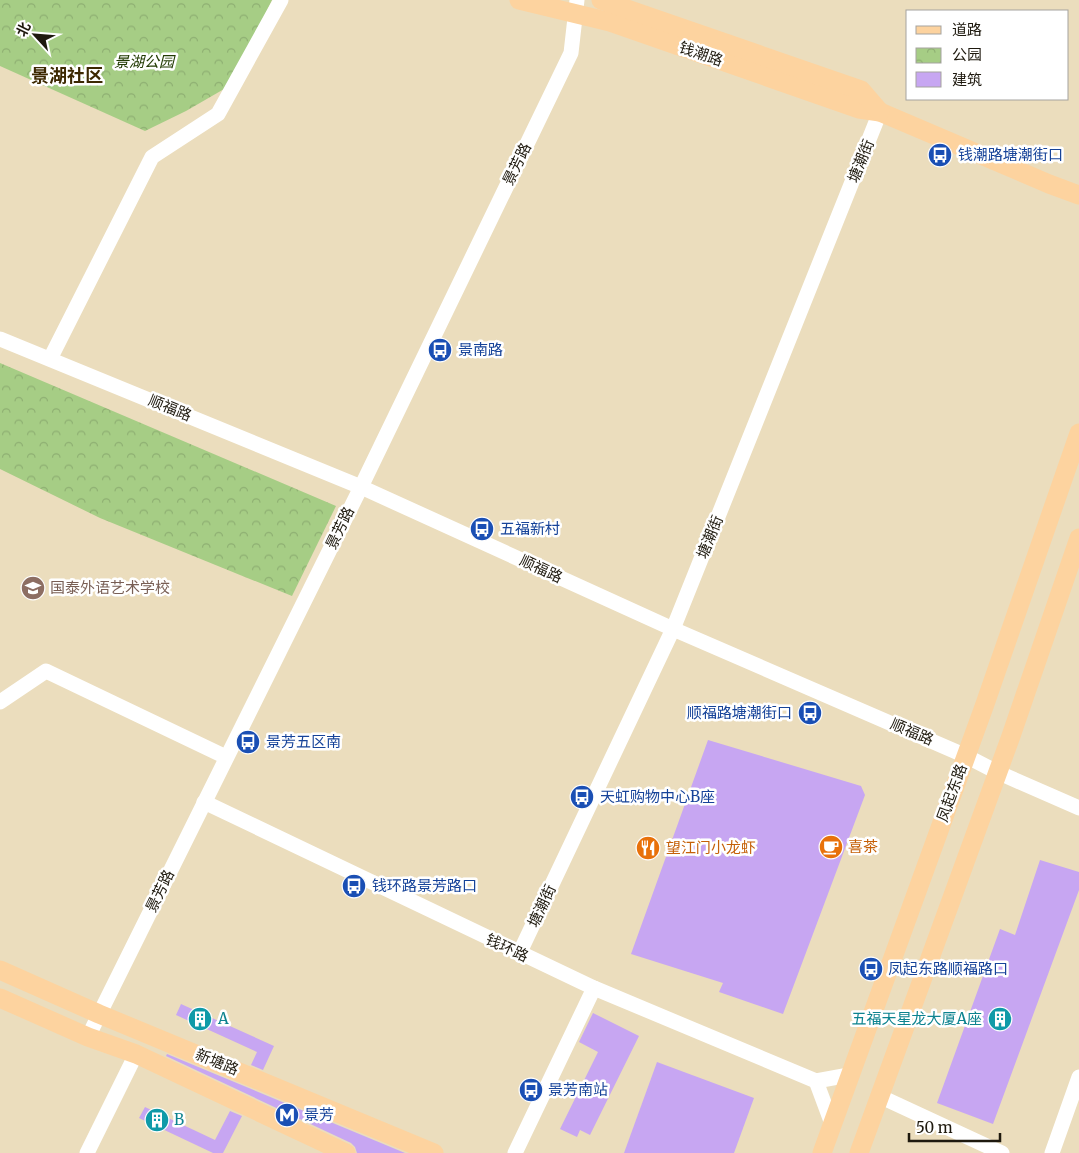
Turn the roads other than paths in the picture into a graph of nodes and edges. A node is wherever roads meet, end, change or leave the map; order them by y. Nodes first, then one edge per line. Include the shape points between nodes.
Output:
1 (281, 0) edge
2 (519, 0) edge
3 (601, 0) edge
4 (576, 7) edge
5 (880, 112) junction
6 (1079, 195) edge
7 (0, 339) edge
8 (50, 359) junction
9 (1079, 433) edge
10 (361, 487) junction
11 (1079, 538) edge
12 (673, 629) junction
13 (0, 702) edge
14 (966, 756) junction
15 (226, 757) junction
16 (997, 772) junction
17 (204, 802) junction
18 (1079, 808) edge
19 (519, 954) junction
20 (0, 970) edge
21 (594, 988) junction
22 (0, 998) edge
23 (99, 1014) junction
24 (88, 1037) junction
25 (136, 1054) junction
26 (849, 1075) junction
27 (1079, 1076) edge
28 (816, 1081) junction
29 (879, 1096) junction
30 (832, 1124) junction
31 (87, 1153) edge
32 (346, 1153) edge
33 (434, 1153) edge
34 (515, 1153) edge
35 (822, 1153) edge
36 (859, 1153) edge
37 (1002, 1153) edge
38 (1052, 1153) edge

1 - 8 street via 218,114 152,157
2 - 4 main road, 钱潮路
3 - 5 main road, 钱潮路 via 861,90
4 - 5 main road, 钱潮路 via 610,22 859,109
4 - 10 street, 景芳路 via 571,53
5 - 6 main road, 钱潮路
5 - 12 street, 塘潮街
7 - 8 street, 顺福路
8 - 10 street, 顺福路
9 - 14 main road, 凤起东路
10 - 12 street, 顺福路
10 - 15 street, 景芳路
11 - 16 main road
12 - 14 street, 顺福路
12 - 19 street, 塘潮街
13 - 15 street via 46,671
14 - 16 street, 顺福路
14 - 26 main road, 凤起东路
15 - 17 street, 景芳路
16 - 18 street, 顺福路
16 - 29 main road
17 - 19 street, 钱环路
17 - 23 street, 景芳路
19 - 21 street, 钱环路
20 - 23 main road, 新塘路
21 - 28 street, 钱环路
21 - 34 street
22 - 24 main road, 新塘路
23 - 24 street, 景芳路
23 - 33 main road, 新塘路
24 - 25 main road, 新塘路
25 - 31 street
25 - 32 main road, 新塘路
26 - 28 street
26 - 30 main road, 凤起东路
27 - 38 street
28 - 30 street
29 - 36 main road
29 - 37 street
30 - 35 main road, 凤起东路

